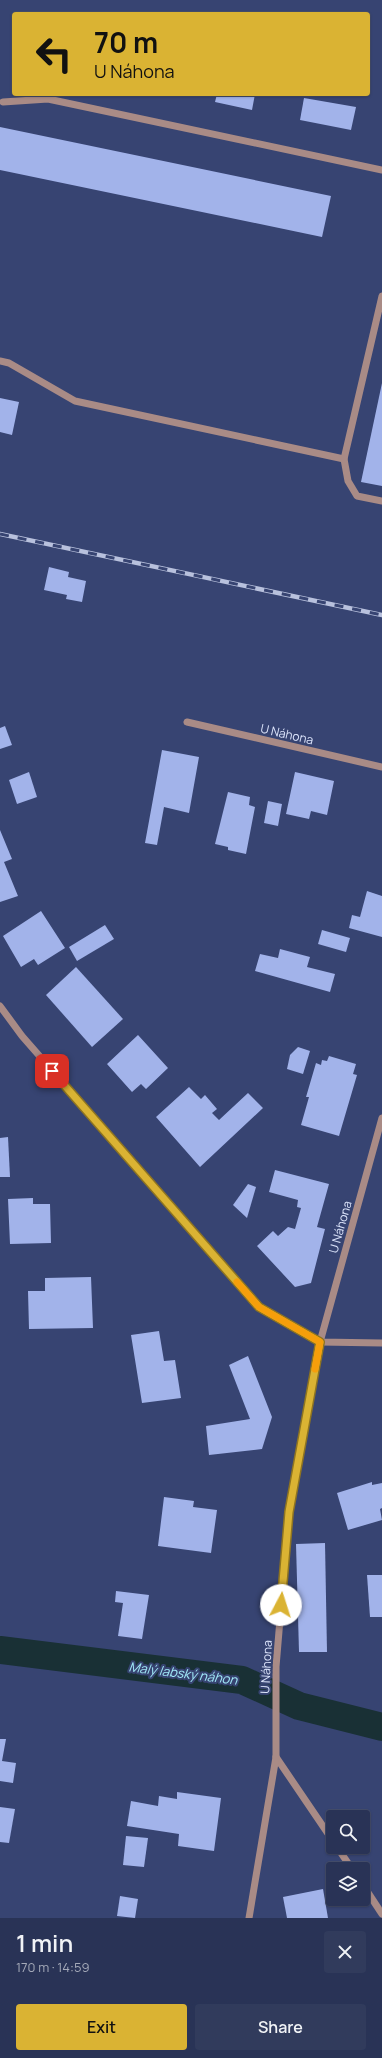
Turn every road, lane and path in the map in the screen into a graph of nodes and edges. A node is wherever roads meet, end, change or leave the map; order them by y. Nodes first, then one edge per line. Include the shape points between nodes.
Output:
1 (3, 102) dead end
2 (382, 170) edge
3 (382, 296) edge
4 (0, 361) edge
5 (344, 459) junction
6 (382, 501) edge
7 (187, 722) dead end
8 (382, 767) edge
9 (0, 1006) edge
10 (382, 1118) edge
11 (320, 1342) junction
12 (382, 1344) edge
13 (276, 1757) junction
14 (326, 1831) edge
15 (370, 1896) edge
16 (382, 1914) edge
17 (249, 1918) edge

1 - 2 street via 48,99
3 - 5 street
4 - 5 street via 9,363 75,401
5 - 6 street via 348,481 357,496
7 - 8 street, U Náhona
9 - 11 street via 22,1036 259,1307
10 - 11 street, U Náhona
11 - 12 street
11 - 13 street, U Náhona via 289,1512 276,1667
13 - 14 street
13 - 17 street, U Náhona
15 - 16 street

